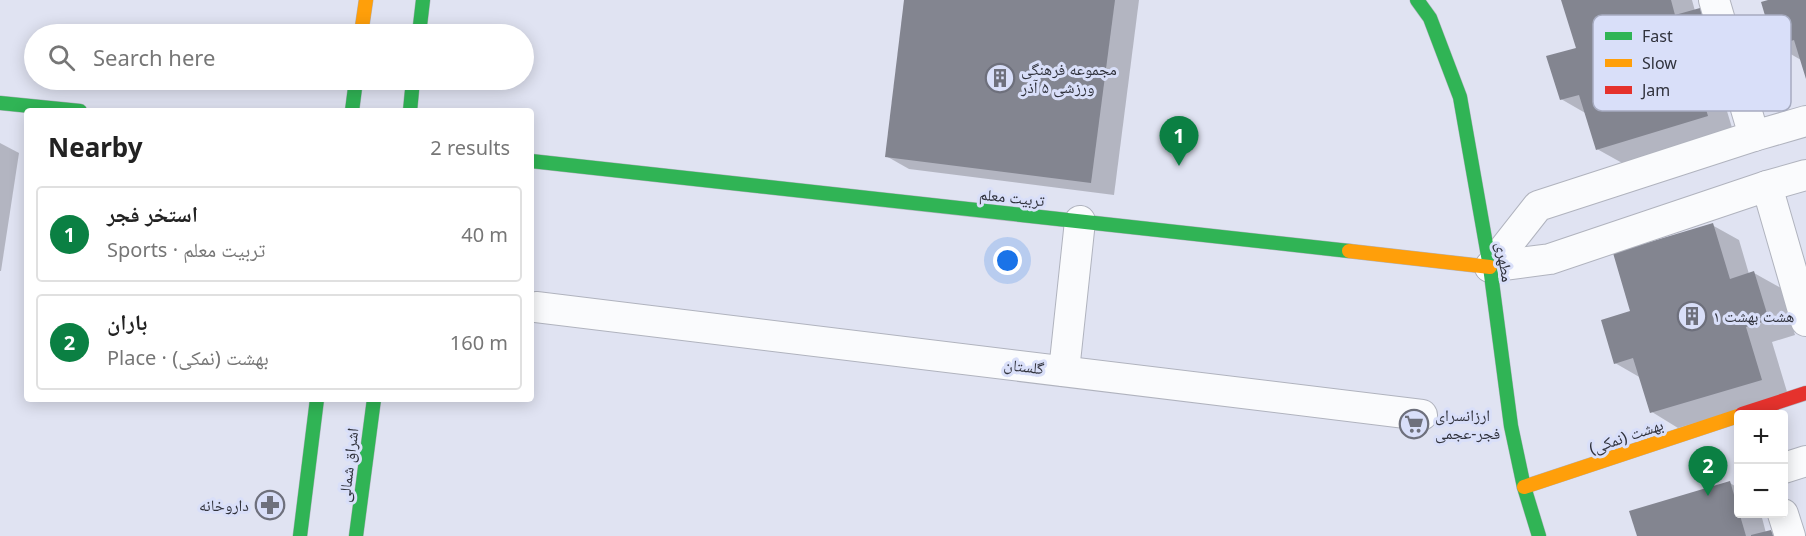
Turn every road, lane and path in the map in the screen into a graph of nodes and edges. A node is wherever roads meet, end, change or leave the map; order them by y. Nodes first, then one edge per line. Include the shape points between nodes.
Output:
1 (366, 0) edge
2 (423, 0) edge
3 (1417, 0) edge
4 (1714, 0) edge
5 (1718, 15) edge
6 (363, 24) edge
7 (420, 24) edge
8 (355, 90) edge
9 (412, 90) edge
10 (0, 103) edge
11 (50, 108) edge
12 (352, 108) edge
13 (410, 108) edge
14 (1747, 111) edge
15 (1806, 121) edge
16 (1754, 136) junction
17 (534, 160) edge
18 (1806, 175) edge
19 (1767, 186) junction
20 (1080, 221) junction
21 (1490, 267) junction
22 (536, 307) dead end
23 (1806, 321) edge
24 (1064, 371) junction
25 (1806, 393) edge
26 (317, 402) edge
27 (374, 402) edge
28 (1755, 410) edge
29 (1422, 415) joint
30 (1734, 417) edge
31 (1511, 426) junction
32 (1806, 461) edge
33 (1788, 467) edge
34 (1524, 488) junction
35 (1785, 518) edge
36 (300, 536) edge
37 (356, 536) edge
38 (1539, 536) edge
39 (1790, 536) edge

1 - 6 street
2 - 7 street
3 - 21 street, مطهری via 1430,18 1461,97
4 - 5 street
8 - 12 street
9 - 13 street
10 - 11 street
14 - 16 street
15 - 16 street
16 - 21 street via 1538,206
17 - 20 street, تربیت معلم
18 - 19 street
19 - 21 street via 1550,259
19 - 23 street
20 - 21 street, تربیت معلم
20 - 24 street
21 - 31 street, مطهری
22 - 24 street, گلستان
24 - 29 street, گلستان
25 - 28 street, بهشت (نمکی)
26 - 36 street
27 - 37 street, اشراق شمالی
29 - 31 path
30 - 34 street, بهشت (نمکی)
31 - 34 street, مطهری
32 - 33 street
34 - 38 street, مطهری
35 - 39 street

